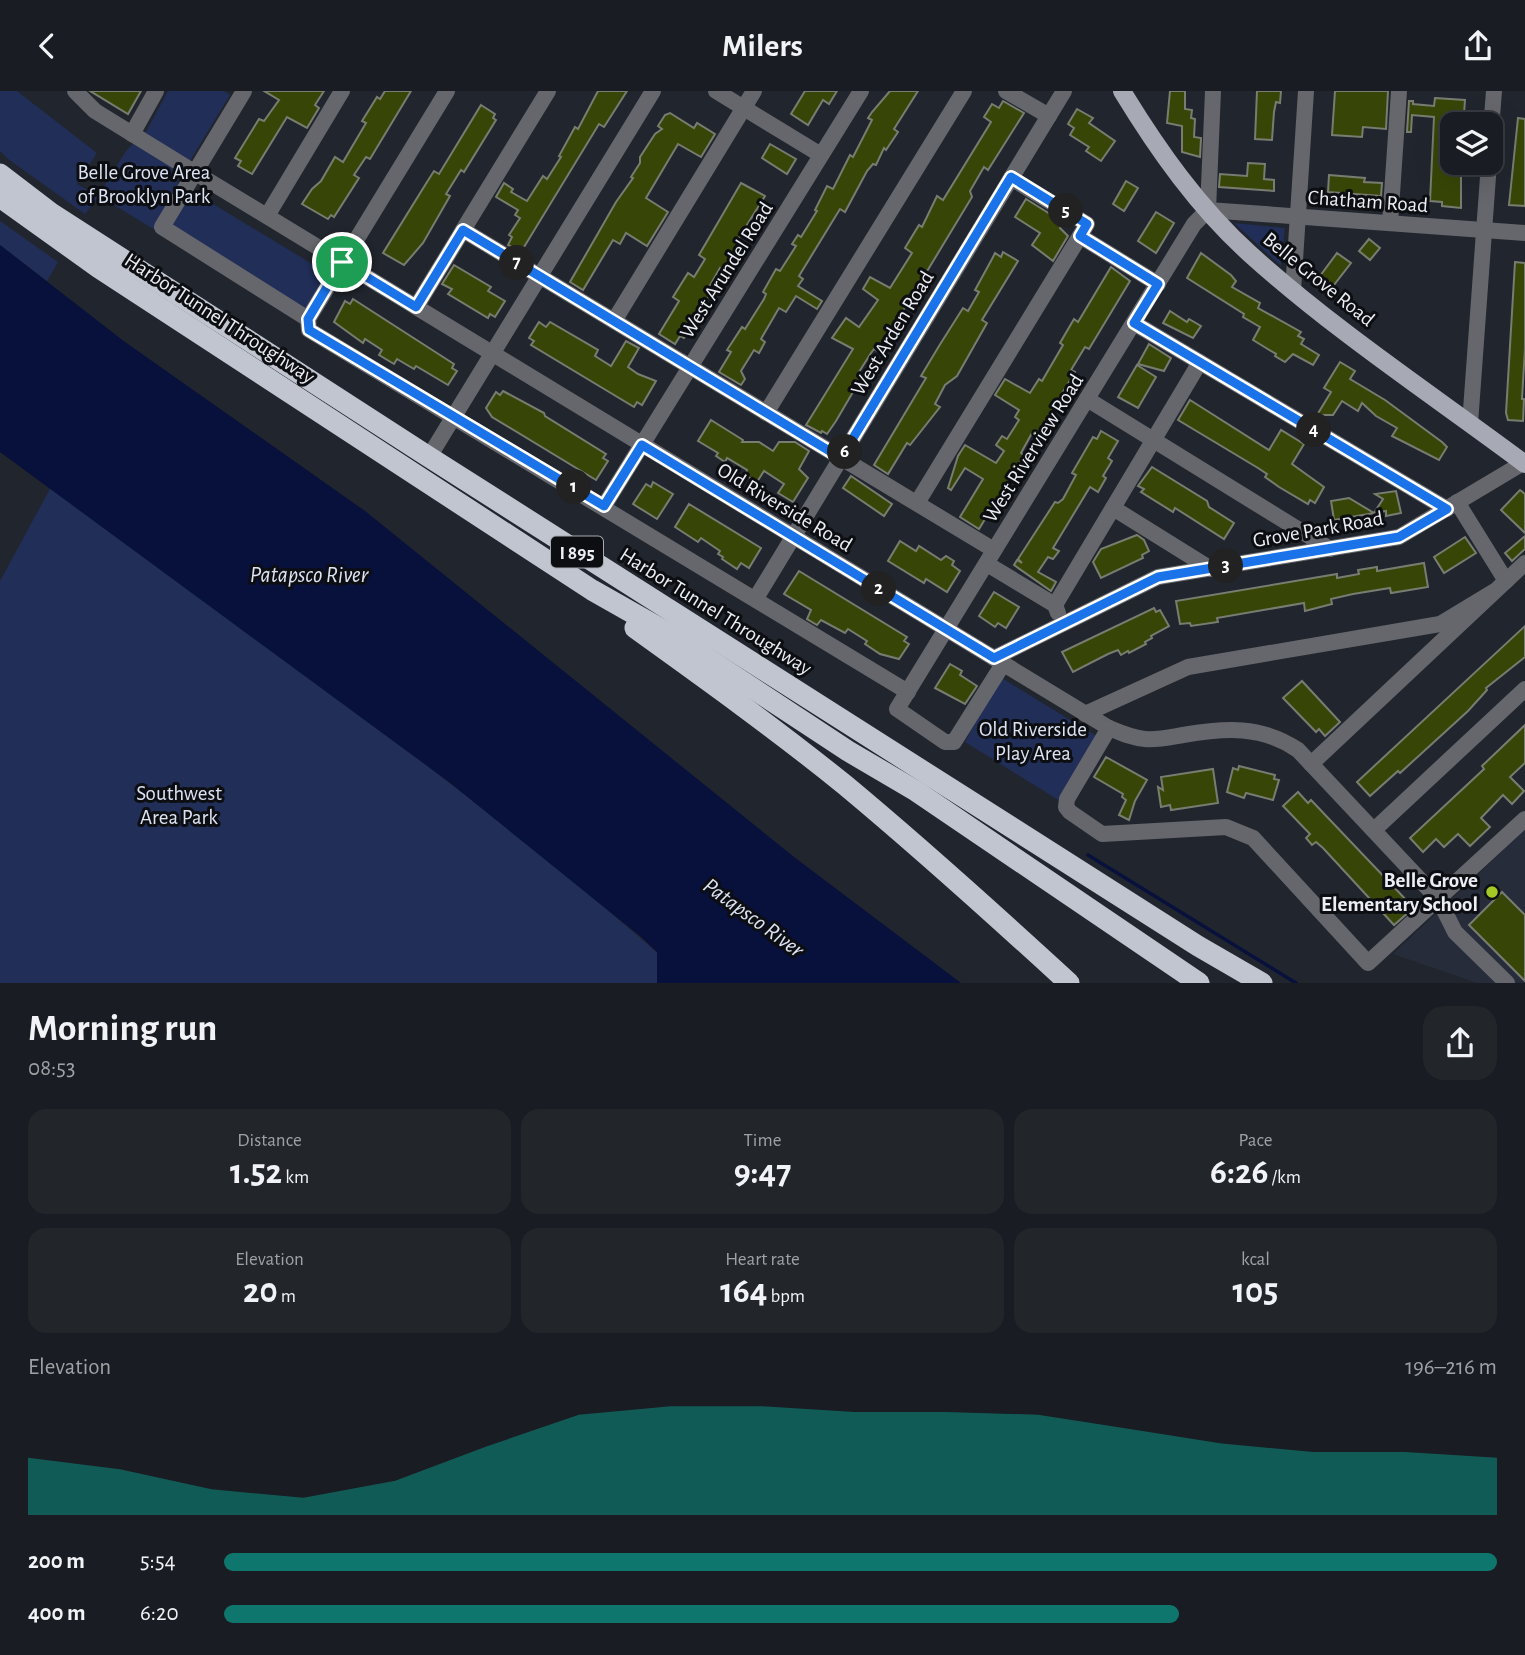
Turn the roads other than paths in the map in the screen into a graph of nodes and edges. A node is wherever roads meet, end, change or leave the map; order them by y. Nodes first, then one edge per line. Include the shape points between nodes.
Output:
1 (75, 91) edge
2 (156, 91) edge
3 (244, 91) edge
4 (342, 91) edge
5 (447, 91) edge
6 (548, 91) edge
7 (653, 91) edge
8 (716, 91) edge
9 (754, 91) edge
10 (861, 91) edge
11 (964, 91) edge
12 (1006, 91) edge
13 (1064, 91) edge
14 (1122, 91) edge
15 (1213, 91) edge
16 (1306, 91) edge
17 (1399, 91) edge
18 (1494, 91) edge
19 (744, 108) junction
20 (1492, 112) edge
21 (1049, 116) junction
22 (132, 134) junction
23 (821, 155) junction
24 (194, 172) junction
25 (0, 174) edge
26 (1488, 175) edge
27 (1011, 177) junction
28 (0, 197) edge
29 (1208, 211) junction
30 (267, 216) junction
31 (1298, 217) junction
32 (1390, 223) junction
33 (463, 230) junction
34 (1484, 230) junction
35 (1525, 233) edge
36 (1080, 236) junction
37 (342, 262) junction
38 (539, 276) junction
39 (1158, 284) junction
40 (1293, 291) junction
41 (416, 307) junction
42 (614, 321) junction
43 (1134, 323) junction
44 (309, 324) junction
45 (492, 353) junction
46 (1200, 362) junction
47 (690, 367) junction
48 (1087, 399) junction
49 (766, 413) junction
50 (454, 415) junction
51 (1470, 424) junction
52 (1154, 440) junction
53 (642, 445) junction
54 (429, 457) junction
55 (841, 458) junction
56 (1524, 463) edge
57 (917, 503) junction
58 (604, 506) junction
59 (1452, 506) junction
60 (1113, 508) junction
61 (793, 536) junction
62 (1330, 549) junction
63 (990, 557) junction
64 (1211, 569) junction
65 (1513, 578) edge
66 (592, 590) junction
67 (756, 598) junction
68 (1055, 605) junction
69 (1063, 624) junction
70 (946, 629) junction
71 (999, 661) junction
72 (1525, 689) edge
73 (908, 692) junction
74 (1085, 714) junction
75 (1109, 728) junction
76 (1311, 764) junction
77 (1525, 819) edge
78 (1374, 830) junction
79 (1439, 900) junction
80 (1198, 946) junction
81 (1069, 983) edge
82 (1199, 983) edge
83 (1245, 983) edge
84 (1262, 983) edge
85 (1507, 983) edge

1 - 22 street, Old Riverside Road via 95,111
2 - 22 street
3 - 24 street
4 - 30 street
5 - 37 street
6 - 33 street
7 - 38 street
8 - 19 street
9 - 19 street
10 - 23 street, West Arundel Road
11 - 49 street
12 - 21 street
13 - 21 street, West Arden Road
14 - 29 main road, Belle Grove Road via 1148,134
15 - 29 street
16 - 31 street
17 - 32 street
18 - 20 street
19 - 23 street
19 - 42 street
21 - 27 street, West Arden Road
22 - 24 street, Old Riverside Road
23 - 47 street, West Arundel Road
24 - 30 street, Old Riverside Road
24 - 44 street via 162,227
25 - 54 highway, Harbor Tunnel Throughway / I 895 via 72,226
26 - 34 street
27 - 36 street via 1087,224
27 - 55 street, West Arden Road
28 - 66 highway, Harbor Tunnel Throughway / I 895 via 99,268
29 - 31 street, Chatham Road
29 - 39 street, West Riverview Road via 1194,224
29 - 40 main road, Belle Grove Road
30 - 37 street, Old Riverside Road
31 - 32 street, Chatham Road
31 - 40 street
32 - 34 street, Chatham Road
33 - 38 street
33 - 41 street
34 - 35 street, Chatham Road
34 - 51 street
36 - 39 street
36 - 57 street
37 - 41 street, Old Riverside Road
37 - 44 street
38 - 42 street
38 - 45 street
39 - 43 street, West Riverview Road
40 - 51 main road, Belle Grove Road
41 - 45 street, Old Riverside Road
42 - 47 street
43 - 46 street
43 - 48 street, West Riverview Road
44 - 50 street
45 - 50 street
45 - 53 street, Old Riverside Road
46 - 52 street
46 - 59 street
47 - 49 street
47 - 53 street, West Arundel Road
48 - 52 street
48 - 63 street, West Riverview Road
49 - 55 street
50 - 54 street
50 - 58 street
51 - 56 main road, Belle Grove Road
52 - 60 street
52 - 62 street
53 - 58 street, West Arundel Road
53 - 61 street, Old Riverside Road
54 - 80 highway, Harbor Tunnel Throughway / I 895
55 - 57 street
55 - 61 street, West Arden Road
56 - 59 street, Grove Park Road
57 - 63 street
58 - 67 street
59 - 62 street, Grove Park Road via 1399,537
59 - 65 street
60 - 64 street
60 - 68 street
61 - 67 street, West Arden Road
61 - 70 street, Old Riverside Road
62 - 64 street, Grove Park Road
63 - 68 street
63 - 70 street, West Riverview Road
64 - 69 street, Grove Park Road via 1158,577
65 - 74 street via 1440,624 1188,667
65 - 76 street
66 - 81 highway, Harbor Tunnel Throughway via 626,622 844,785
66 - 82 highway, Harbor Tunnel Throughway / I 895 via 675,637 916,791
67 - 73 street
68 - 69 street
69 - 71 street, Grove Park Road
70 - 71 street, Old Riverside Road
70 - 73 street, West Riverview Road
71 - 73 street, West Riverview Road via 954,742 945,742 897,709
71 - 74 street, Old Riverside Road
72 - 78 street
74 - 75 street, Old Riverside Road
75 - 76 street, Old Riverside Road via 1142,739 1243,729 1285,741
75 - 79 street via 1066,807 1102,834 1226,827 1253,838 1368,963
76 - 78 street, Old Riverside Road
77 - 79 street
78 - 79 street, Old Riverside Road
79 - 85 street, Old Riverside Road via 1455,932
80 - 83 highway, Harbor Tunnel Throughway / I 895
80 - 84 highway, Harbor Tunnel Throughway

